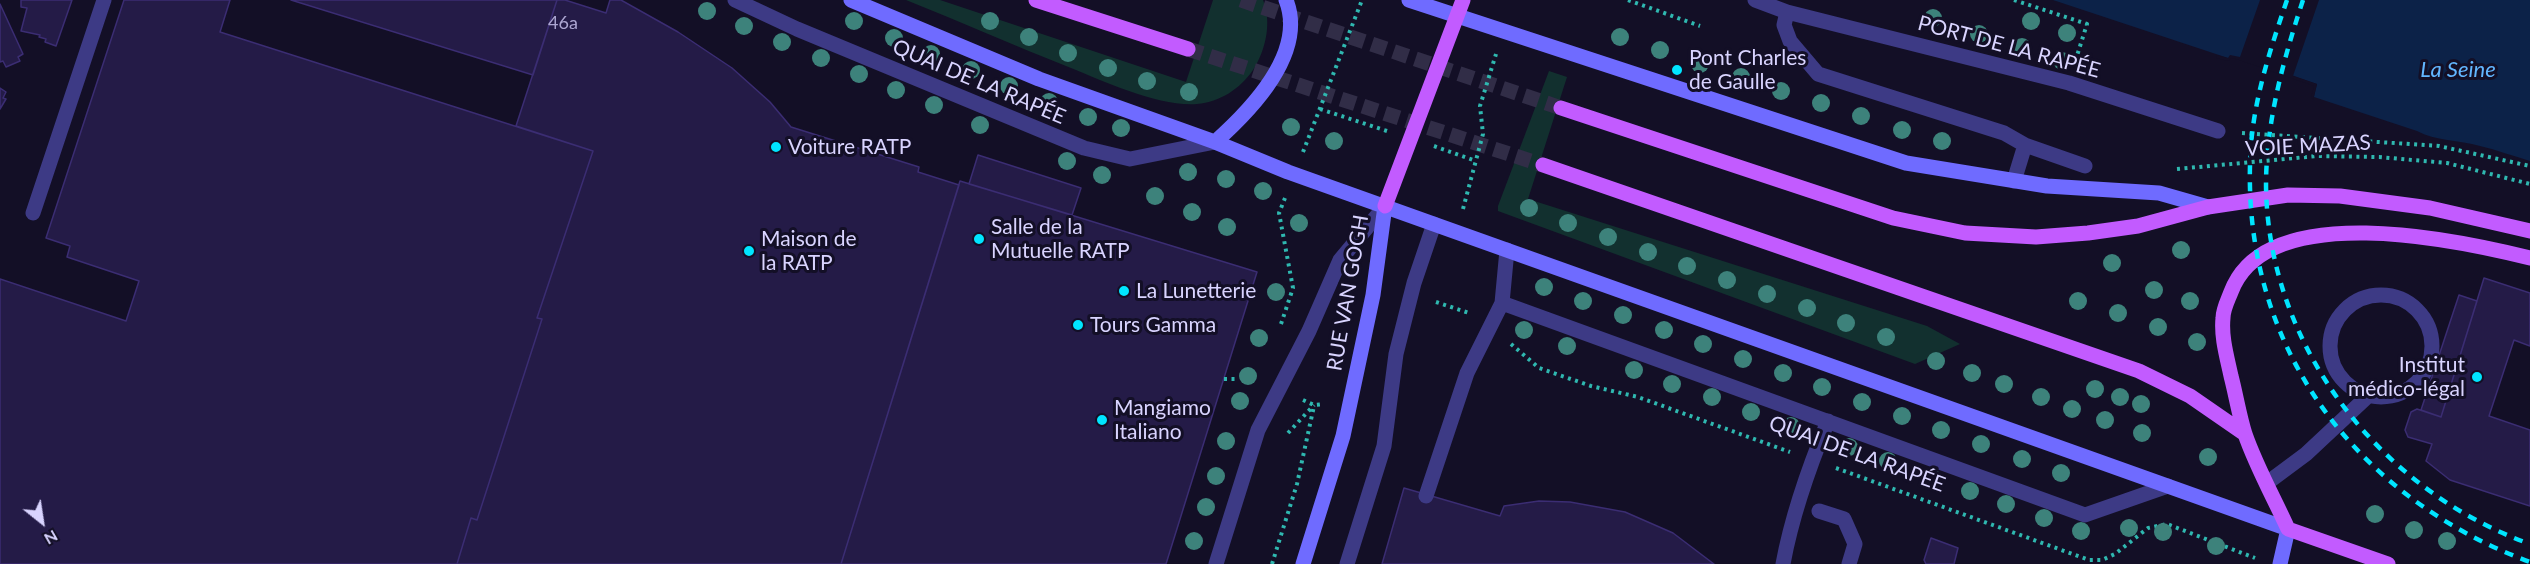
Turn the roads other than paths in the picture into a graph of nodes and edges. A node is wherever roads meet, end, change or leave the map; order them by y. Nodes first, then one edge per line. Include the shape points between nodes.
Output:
1 (104, 0) edge
2 (735, 0) edge
3 (850, 0) edge
4 (1035, 0) edge
5 (1286, 0) edge
6 (1408, 0) edge
7 (1755, 0) edge
8 (1460, 7) edge
9 (1787, 12) junction
10 (1188, 50) tunnel mouth
11 (1561, 108) tunnel mouth
12 (2218, 130) road end
13 (1215, 142) junction
14 (2025, 145) junction
15 (1543, 165) tunnel mouth
16 (2085, 166) dead end
17 (2014, 181) junction
18 (1385, 206) junction
19 (2208, 207) junction
20 (33, 213) dead end
21 (1434, 224) junction
22 (2530, 231) edge
23 (1507, 250) junction
24 (2530, 258) edge
25 (1502, 303) junction
26 (2368, 396) junction
27 (1828, 421) junction
28 (2245, 434) junction
29 (2267, 483) junction
30 (2168, 486) junction
31 (1426, 496) dead end
32 (1819, 511) dead end
33 (2288, 529) junction
34 (1216, 564) edge
35 (1303, 564) edge
36 (1347, 564) edge
37 (1783, 564) edge
38 (1849, 564) edge
39 (2280, 564) edge
40 (2388, 564) edge

1 - 20 street
2 - 13 street, QUAI DE LA RAPÉE via 1084,148 1130,159
3 - 13 main road, QUAI DE LA RAPÉE via 1039,79
4 - 10 main road
5 - 13 main road via 1290,10 1288,47 1272,80 1246,115
6 - 8 main road
7 - 9 street, PORT DE LA RAPÉE
8 - 17 main road via 1556,50 1906,163
8 - 18 main road
9 - 12 street, PORT DE LA RAPÉE via 2068,83
9 - 14 street via 1784,25 1790,41 1818,74 2004,133
11 - 19 main road via 1893,218 1965,233 2036,237 2088,233 2138,226
13 - 18 main road, QUAI DE LA RAPÉE
14 - 16 street
14 - 17 street
15 - 28 main road via 2139,371 2190,396
17 - 19 main road via 2159,193
18 - 21 main road, QUAI DE LA RAPÉE
18 - 34 street, RUE VAN GOGH via 1340,260 1258,430
18 - 35 main road, RUE VAN GOGH via 1373,295 1343,436
19 - 22 main road via 2288,195 2340,195 2430,208
21 - 23 main road, QUAI DE LA RAPÉE
21 - 36 street via 1396,354 1383,446
23 - 25 street
23 - 30 main road, QUAI DE LA RAPÉE
24 - 28 main road via 2370,232 2328,233 2269,251 2247,265 2235,281 2223,315 2226,352
25 - 27 street, QUAI DE LA RAPÉE
25 - 31 street via 1467,373
26 - 26 street via 2385,398 2401,394 2426,373 2432,357 2428,324 2405,301 2390,296 2372,296 2356,302 2343,313 2330,344 2332,361 2340,377 2352,389
26 - 29 street via 2306,454
27 - 30 street, QUAI DE LA RAPÉE via 2085,515
27 - 37 street via 1788,535
28 - 29 main road
29 - 33 main road
30 - 33 main road, QUAI DE LA RAPÉE
32 - 38 street via 1844,519 1855,544
33 - 39 main road
33 - 40 main road, QUAI DE LA RAPÉE

